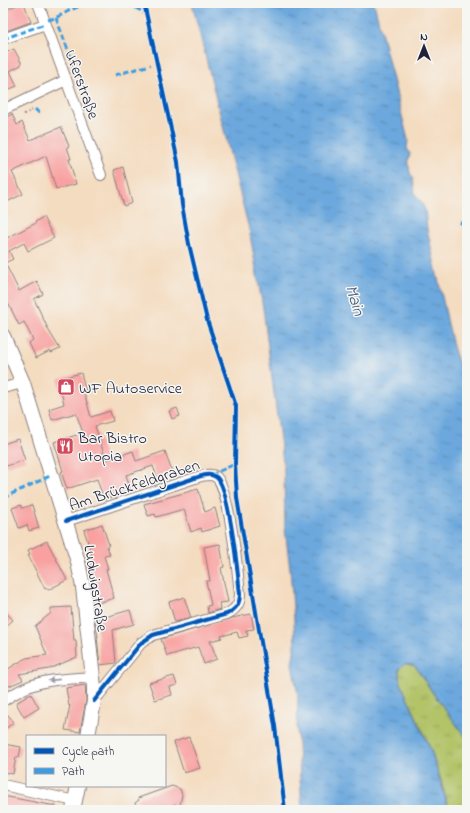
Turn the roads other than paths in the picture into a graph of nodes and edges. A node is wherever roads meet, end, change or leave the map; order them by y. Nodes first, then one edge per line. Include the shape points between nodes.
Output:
1 (38, 3) edge
2 (46, 24) junction
3 (3, 39) edge
4 (66, 80) junction
5 (3, 110) edge
6 (101, 175) dead end
7 (3, 336) edge
8 (23, 383) junction
9 (3, 388) edge
10 (66, 521) junction
11 (93, 676) junction
12 (94, 701) junction
13 (3, 702) edge
14 (88, 735) edge
15 (3, 785) edge
16 (78, 787) edge
17 (74, 805) edge

1 - 2 street, Uferstraße
2 - 3 street
2 - 4 street, Uferstraße
4 - 5 street
4 - 6 street, Uferstraße
7 - 8 main road, Ludwigstraße
8 - 9 street
8 - 10 main road, Ludwigstraße
10 - 11 main road, Ludwigstraße via 81,572
10 - 12 street, Am Brückfeldgraben via 211,475 221,481 224,489 232,535 240,594 239,603 234,610 146,638
11 - 12 main road, Ludwigstraße
11 -> 13 street via 35,683
12 - 14 main road, Ludwigstraße
15 - 17 street
16 - 17 main road

